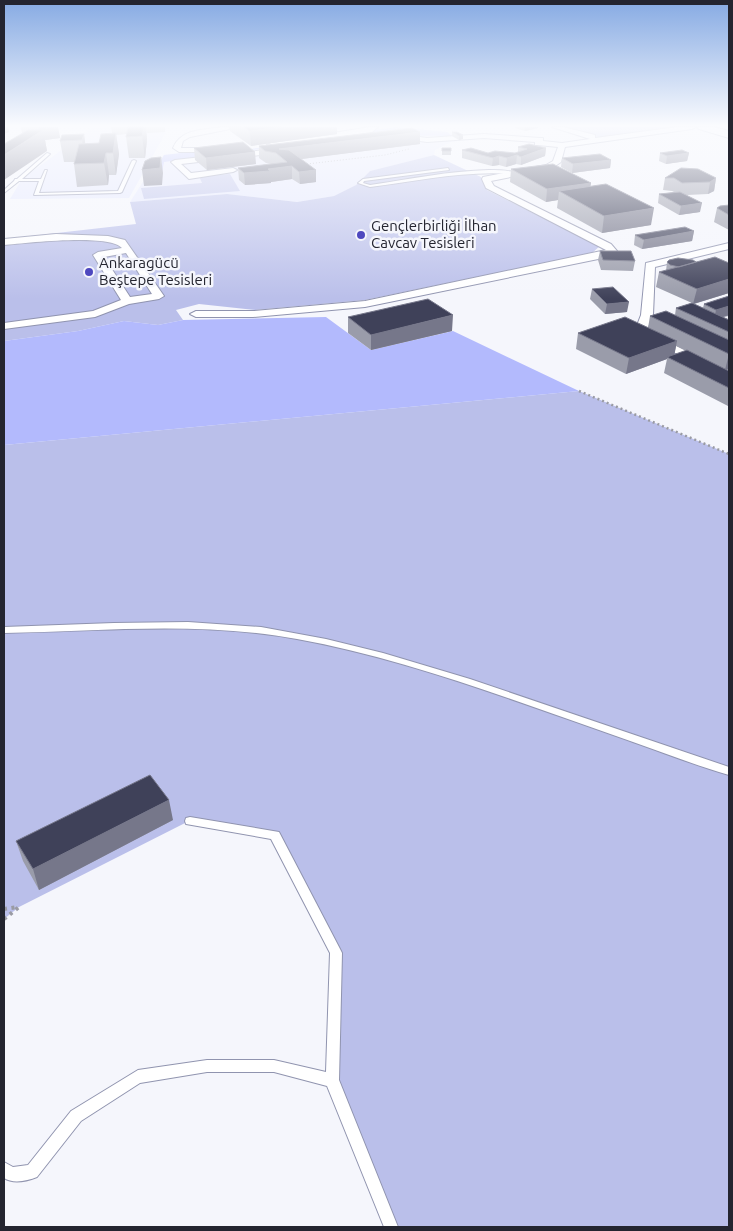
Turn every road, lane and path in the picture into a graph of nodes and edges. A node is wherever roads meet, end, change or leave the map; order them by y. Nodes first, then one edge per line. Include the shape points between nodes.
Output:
1 (40, 184) edge
2 (123, 184) edge
3 (365, 184) edge
4 (382, 184) edge
5 (488, 184) edge
6 (4, 242) edge
7 (729, 246) edge
8 (129, 250) junction
9 (127, 301) junction
10 (196, 314) dead end
11 (4, 326) edge
12 (729, 375) edge
13 (579, 391) dead end
14 (729, 454) edge
15 (4, 630) edge
16 (729, 771) edge
17 (190, 821) dead end
18 (4, 909) edge
19 (4, 919) edge
20 (332, 1080) junction
21 (4, 1169) edge
22 (391, 1227) edge

1 - 2 lane via 36,194 120,192
3 - 4 lane
5 - 10 street via 608,246 612,251 365,304 253,314
6 - 8 street via 56,237 108,239 122,242
7 - 12 street via 650,266 651,317 640,333
8 - 9 street via 98,255
8 - 9 street via 159,296
9 - 11 street via 95,314
13 - 14 path
15 - 16 lane via 170,625 297,635 448,675
17 - 20 lane via 275,835 336,953
18 - 19 path via 19,907
20 - 21 lane via 274,1066 207,1066 138,1077 76,1116 32,1172 11,1175
20 - 22 lane

